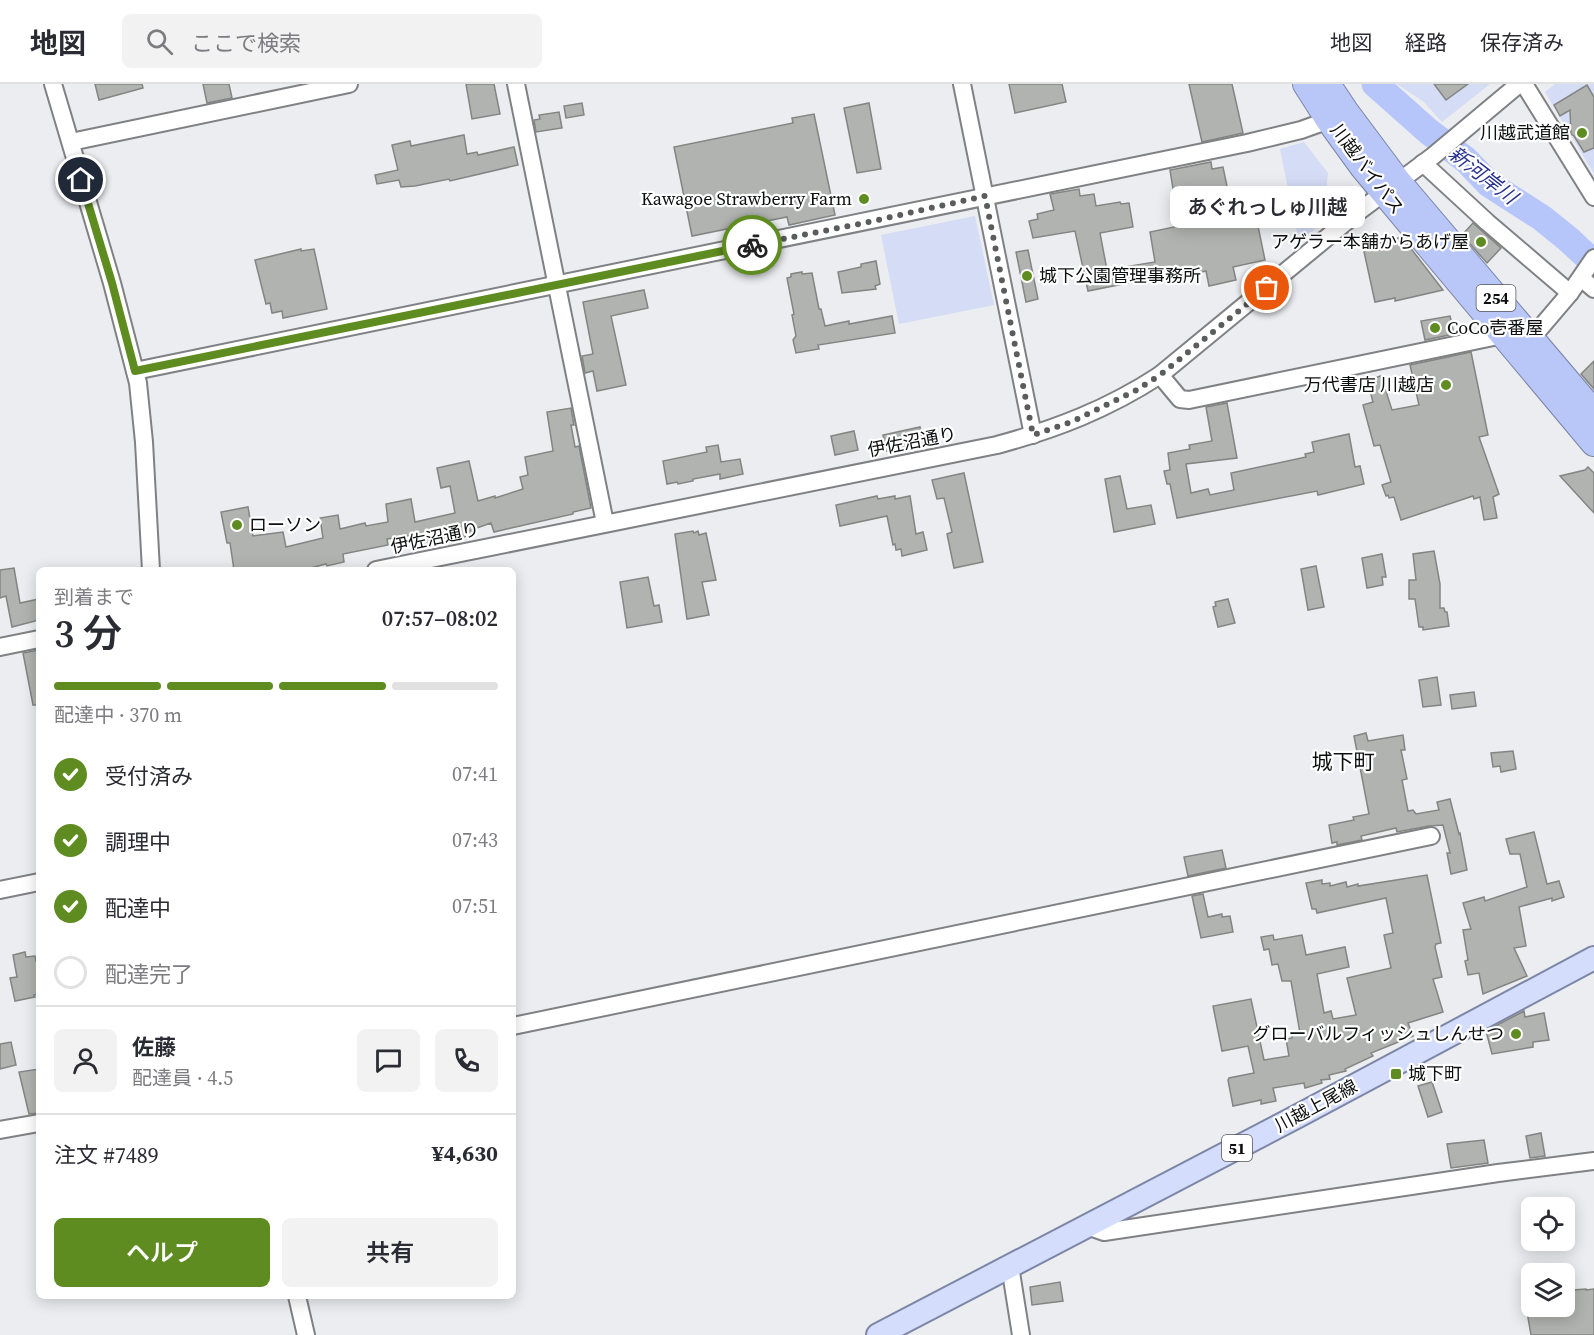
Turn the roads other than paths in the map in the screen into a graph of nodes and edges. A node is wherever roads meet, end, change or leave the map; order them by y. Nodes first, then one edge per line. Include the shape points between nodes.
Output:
1 (53, 84) edge
2 (349, 84) edge
3 (516, 84) edge
4 (962, 84) edge
5 (1306, 84) edge
6 (1327, 84) edge
7 (1519, 84) edge
8 (1524, 84) edge
9 (1329, 120) junction
10 (71, 142) junction
11 (1428, 160) junction
12 (1391, 187) junction
13 (985, 196) junction
14 (1594, 197) edge
15 (1594, 258) edge
16 (1581, 278) junction
17 (556, 284) junction
18 (1594, 290) edge
19 (1570, 293) junction
20 (1503, 335) junction
21 (1530, 340) junction
22 (135, 371) junction
23 (1160, 375) junction
24 (1594, 413) edge
25 (1033, 435) junction
26 (1594, 443) edge
27 (604, 523) junction
28 (151, 567) edge
29 (391, 567) edge
30 (36, 640) edge
31 (0, 647) edge
32 (1431, 836) dead end
33 (36, 883) edge
34 (0, 890) edge
35 (1594, 958) edge
36 (516, 1025) edge
37 (36, 1124) edge
38 (0, 1130) edge
39 (1594, 1161) edge
40 (1087, 1226) junction
41 (1011, 1266) junction
42 (298, 1299) edge
43 (306, 1335) edge
44 (878, 1335) edge
45 (1021, 1335) edge

1 - 10 street
2 - 10 street
3 - 17 street
4 - 13 street
5 - 9 highway, 川越バイパス / 254
6 - 12 highway, 川越バイパス / 254
7 - 11 street, 伊佐沼通り
8 - 14 street
9 - 12 highway, 川越バイパス / 254
9 - 13 street via 1247,143
10 - 22 street
11 - 12 street, 伊佐沼通り
11 - 19 street via 1487,222
12 - 20 highway, 川越バイパス / 254
12 - 21 highway, 川越バイパス / 254
12 - 23 street, 伊佐沼通り
13 - 17 street
13 - 25 street
15 - 16 street
16 - 18 street
16 - 19 street
17 - 22 street
17 - 27 street
19 - 21 street
20 - 23 street via 1189,400 1180,399
20 - 26 highway, 川越バイパス / 254
21 - 24 highway, 川越バイパス / 254
22 - 28 street via 144,442
23 - 25 street, 伊佐沼通り via 1071,422
25 - 27 street, 伊佐沼通り
27 - 29 street, 伊佐沼通り
30 - 31 street
32 - 36 street
33 - 34 street
35 - 40 main road, 川越上尾線 / 51
37 - 38 street
39 - 40 street via 1104,1232
40 - 41 main road, 川越上尾線 / 51
41 - 44 main road, 川越上尾線 / 51
41 - 45 street
42 - 43 street

